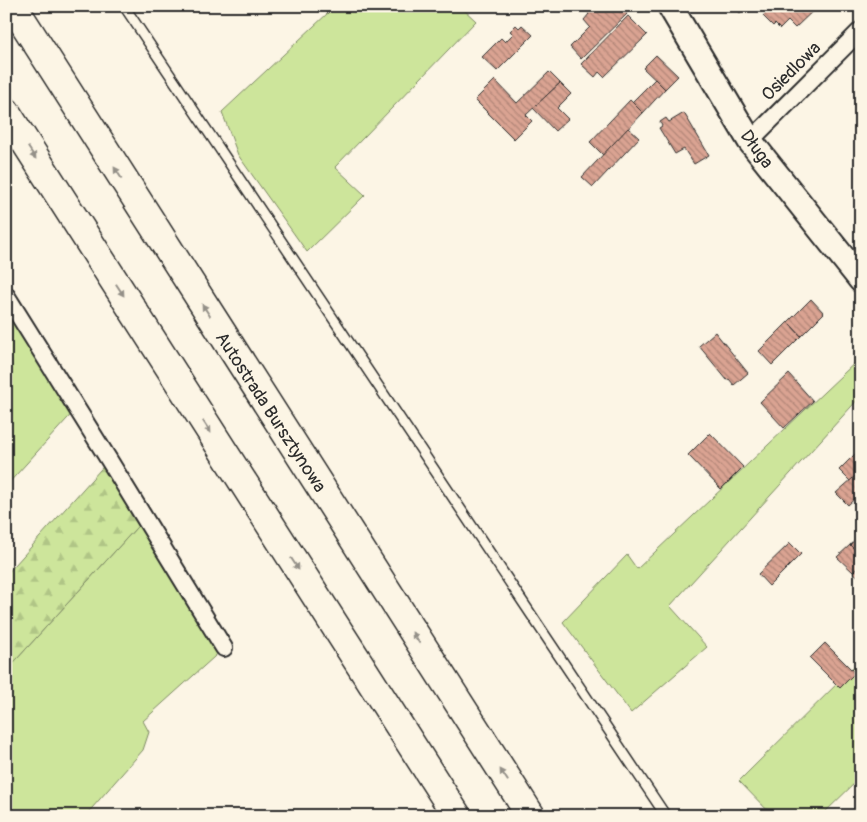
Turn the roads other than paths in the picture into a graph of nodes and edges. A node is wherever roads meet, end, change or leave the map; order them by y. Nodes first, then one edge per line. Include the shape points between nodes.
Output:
1 (12, 6) edge
2 (124, 6) edge
3 (670, 6) edge
4 (861, 30) edge
5 (6, 112) edge
6 (750, 141) junction
7 (861, 280) edge
8 (6, 295) edge
9 (224, 648) dead end
10 (457, 816) edge
11 (531, 816) edge
12 (666, 816) edge

11 -> 1 highway, Autostrada Bursztynowa
2 - 12 lane
3 - 6 street, Długa
4 - 6 street, Osiedlowa
5 -> 10 highway
6 - 7 street, Długa
8 - 9 street

